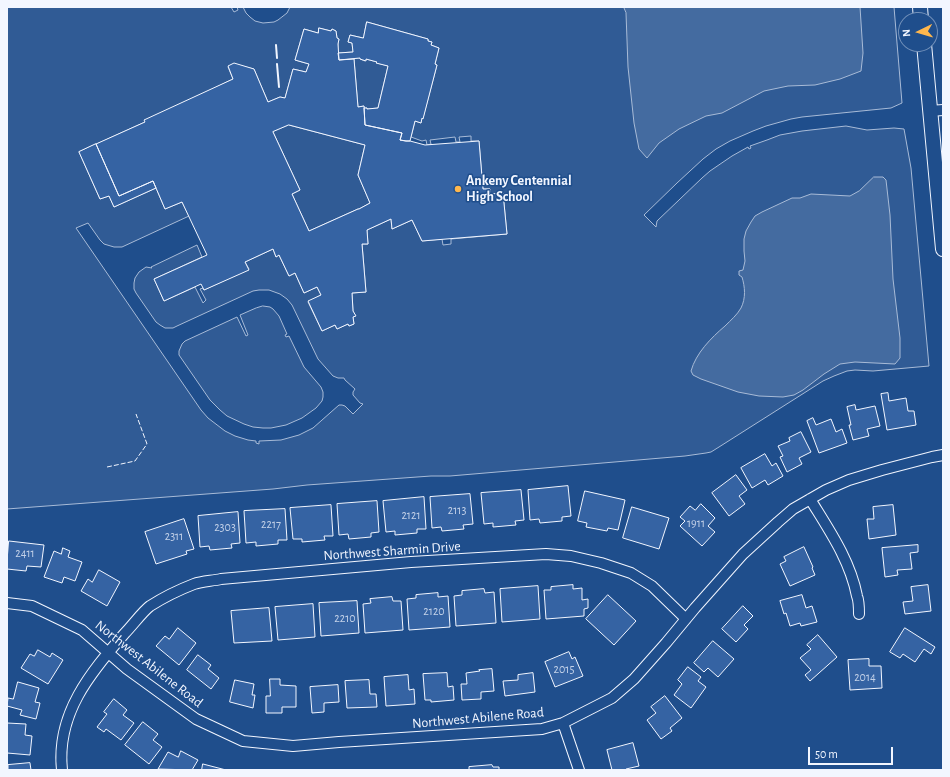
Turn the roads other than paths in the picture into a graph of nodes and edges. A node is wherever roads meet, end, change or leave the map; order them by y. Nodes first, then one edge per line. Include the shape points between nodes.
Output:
1 (925, 52) edge
2 (936, 110) edge
3 (943, 249) edge
4 (943, 455) edge
5 (810, 499) junction
6 (7, 603) edge
7 (859, 614) dead end
8 (686, 619) junction
9 (108, 653) junction
10 (563, 724) junction
11 (62, 770) edge
12 (580, 770) edge

1 - 2 main road
2 - 3 main road
4 - 5 street, Northwest Abilene Road via 849,480
5 - 7 street via 843,554 858,597
5 - 8 street, Northwest Abilene Road via 783,518 743,554
6 - 9 street, Northwest Abilene Road via 32,606 82,630
8 - 9 street, Northwest Sharmin Drive via 652,586 630,573 571,556 546,554 411,562 221,579 195,584 149,607
8 - 10 street, Northwest Abilene Road via 634,679 612,698
9 - 10 street, Northwest Abilene Road via 196,719 243,741 293,746 511,731
9 - 11 street, Northwest Sharmin Drive via 83,687 69,714 61,748
10 - 12 street

